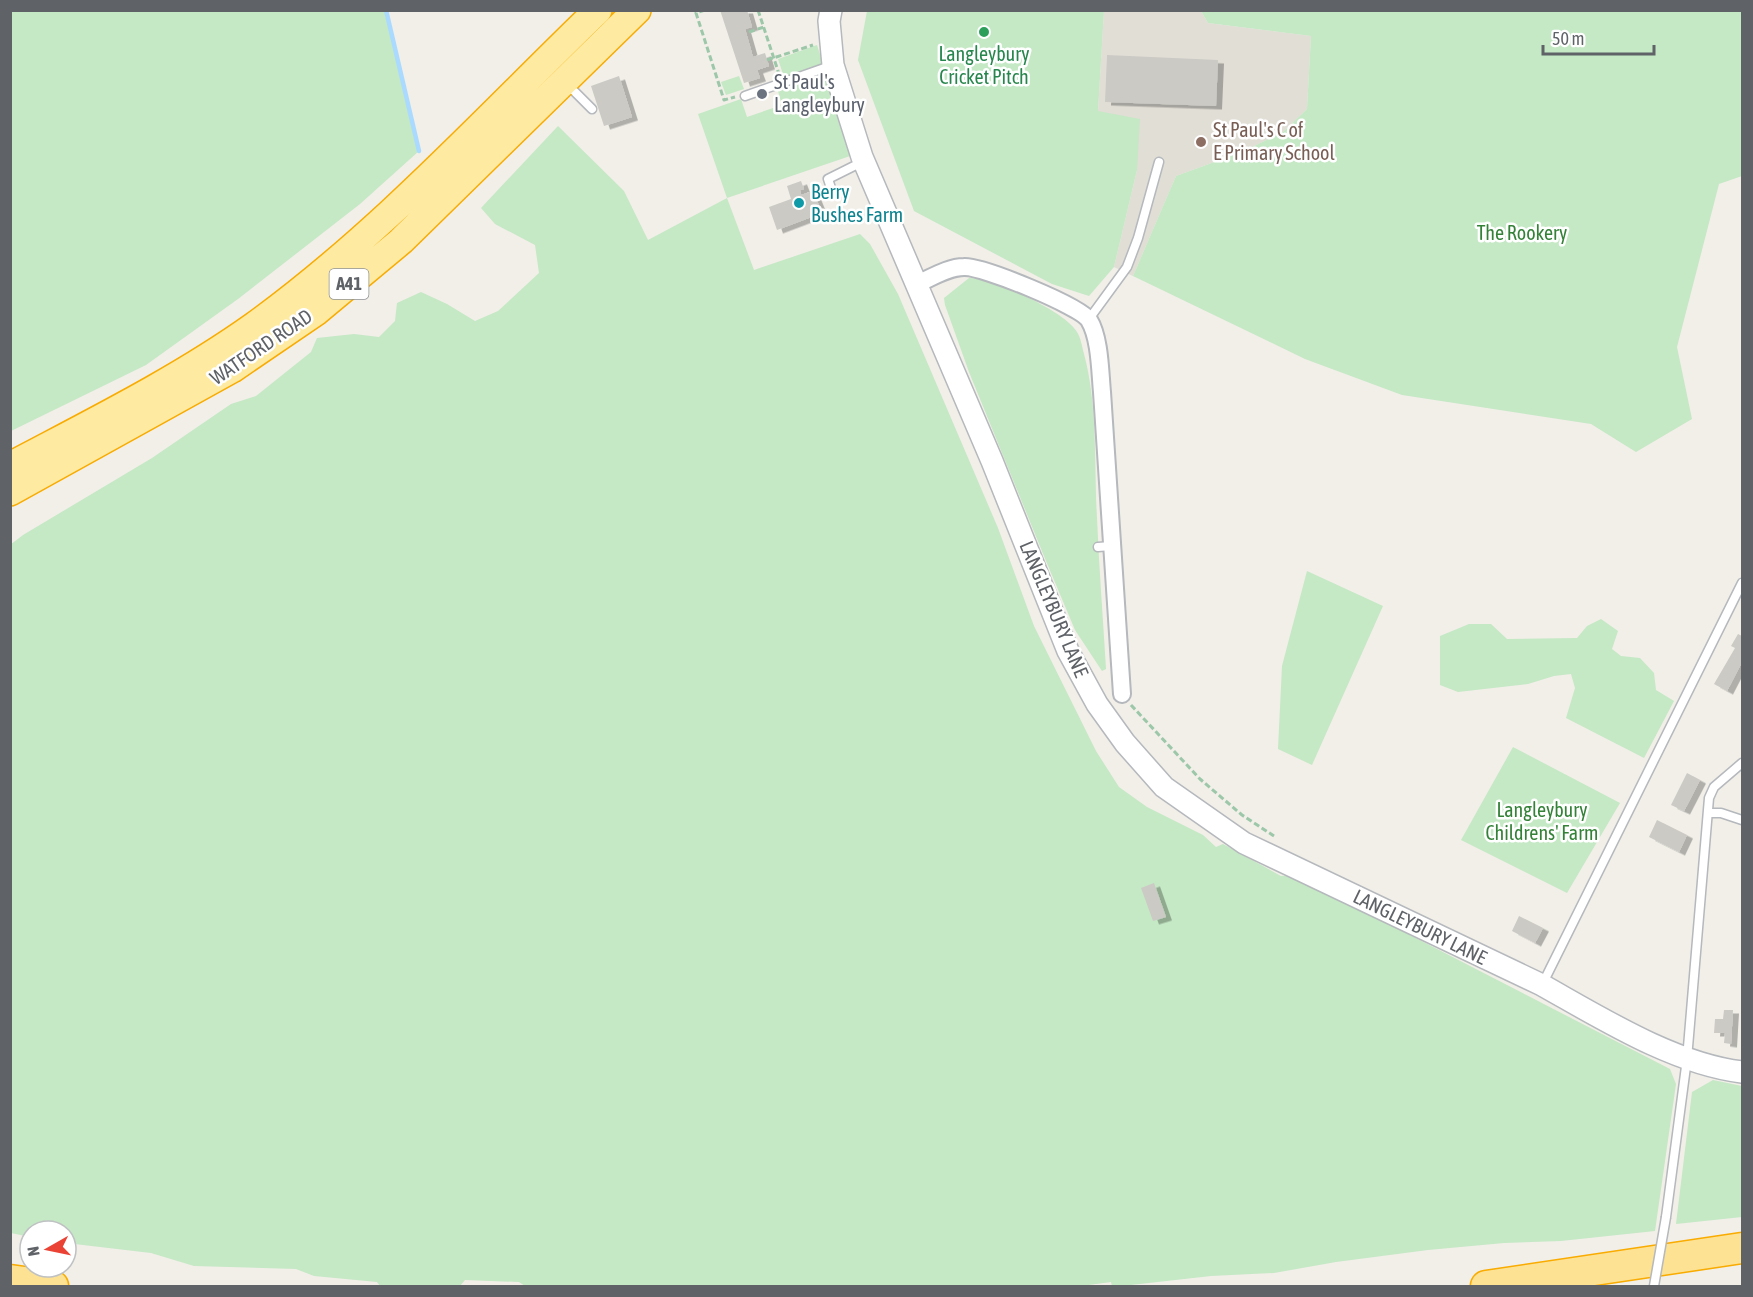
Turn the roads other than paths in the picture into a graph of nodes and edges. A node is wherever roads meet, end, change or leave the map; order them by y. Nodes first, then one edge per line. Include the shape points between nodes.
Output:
1 (598, 10) edge
2 (637, 10) edge
3 (831, 10) edge
4 (833, 65) junction
5 (554, 72) junction
6 (745, 96) road end
7 (592, 109) dead end
8 (864, 161) junction
9 (1159, 162) dead end
10 (831, 188) dead end
11 (917, 284) junction
12 (1089, 319) junction
13 (10, 465) edge
14 (10, 492) edge
15 (1743, 583) edge
16 (1122, 694) road end
17 (1743, 763) edge
18 (1709, 813) junction
19 (1743, 820) edge
20 (1542, 985) junction
21 (1687, 1059) junction
22 (1743, 1072) edge
23 (1743, 1248) edge
24 (10, 1280) edge
25 (53, 1287) edge
26 (1486, 1287) edge
27 (1654, 1287) edge

1 - 5 highway, WATFORD ROAD / A41
2 - 5 highway, WATFORD ROAD / A41
3 - 4 street, LANGLEYBURY LANE
4 - 6 lane
4 - 8 street, LANGLEYBURY LANE
5 - 7 lane
5 - 13 highway, WATFORD ROAD / A41 via 383,221 254,326 149,391
5 - 14 highway, WATFORD ROAD / A41 via 401,241 317,311 232,369
8 - 10 lane via 828,179
8 - 11 street, LANGLEYBURY LANE
9 - 12 lane via 1126,267
11 - 12 street via 951,269 983,270 1078,310
11 - 20 street, LANGLEYBURY LANE via 1068,651 1097,704 1164,787 1244,843
12 - 16 street via 1099,356 1105,546
15 - 20 lane
17 - 18 lane via 1714,787
18 - 19 lane
18 - 21 lane
20 - 21 street, LANGLEYBURY LANE
21 - 22 street, LANGLEYBURY LANE
21 - 27 lane, bridge
23 - 26 highway
24 - 25 highway

